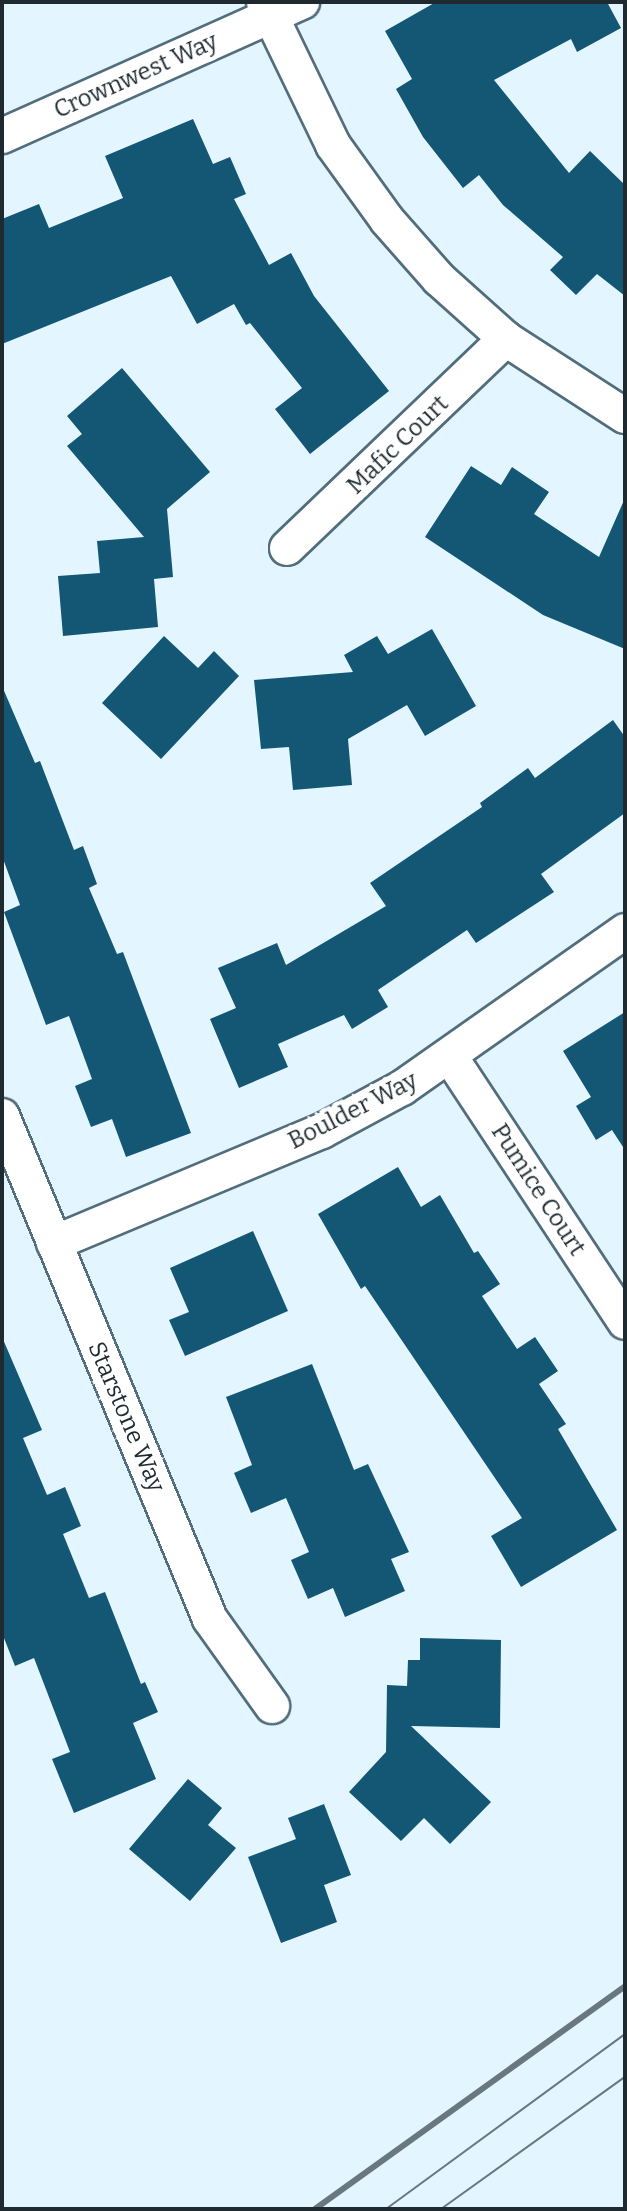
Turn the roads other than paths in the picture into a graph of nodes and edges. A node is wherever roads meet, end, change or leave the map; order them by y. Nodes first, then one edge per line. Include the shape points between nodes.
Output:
1 (302, 2) edge
2 (267, 9) edge
3 (2, 136) edge
4 (506, 339) junction
5 (625, 416) edge
6 (287, 548) dead end
7 (625, 931) edge
8 (451, 1058) junction
9 (2, 1116) edge
10 (54, 1243) junction
11 (625, 1322) edge
12 (272, 1706) dead end

1 - 2 street, Crownwest Way
2 - 3 street, Crownwest Way
2 - 4 street via 333,145 387,220 439,279
4 - 5 street
4 - 6 street, Mafic Court
7 - 8 street, Boulder Way
8 - 10 street, Boulder Way via 322,1131
8 - 11 street, Pumice Court
9 - 10 street, Starstone Way
10 - 12 street, Starstone Way via 210,1619

